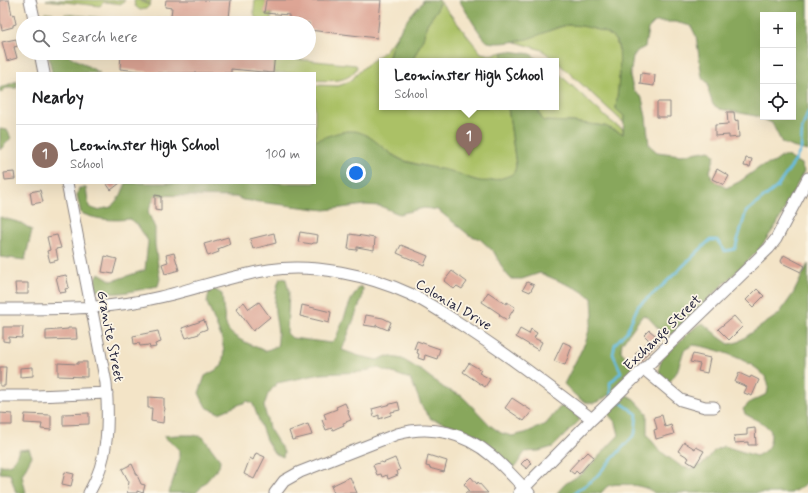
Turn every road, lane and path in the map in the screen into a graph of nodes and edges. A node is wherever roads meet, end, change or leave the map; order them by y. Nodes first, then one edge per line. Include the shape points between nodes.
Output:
1 (30, 0) edge
2 (33, 16) edge
3 (41, 60) edge
4 (44, 72) edge
5 (808, 178) edge
6 (67, 184) edge
7 (90, 308) junction
8 (0, 310) edge
9 (644, 370) junction
10 (107, 393) junction
11 (0, 396) edge
12 (714, 408) dead end
13 (592, 419) junction
14 (524, 491) edge
15 (89, 493) edge
16 (275, 493) edge

1 - 2 street
3 - 4 street
5 - 9 street, Exchange Street via 769,248
6 - 7 street, Granite Street
7 - 8 street, Colonial Drive
7 - 10 street, Granite Street
7 - 13 street, Colonial Drive via 159,297 269,270 299,268 356,276 382,283 428,304 540,379
9 - 12 street via 681,400
9 - 13 street, Exchange Street
10 - 11 street
10 - 15 street, Granite Street via 107,439 102,464
13 - 14 street, Exchange Street
14 - 16 street via 492,456 474,443 443,431 424,429 408,430 300,472 284,481

